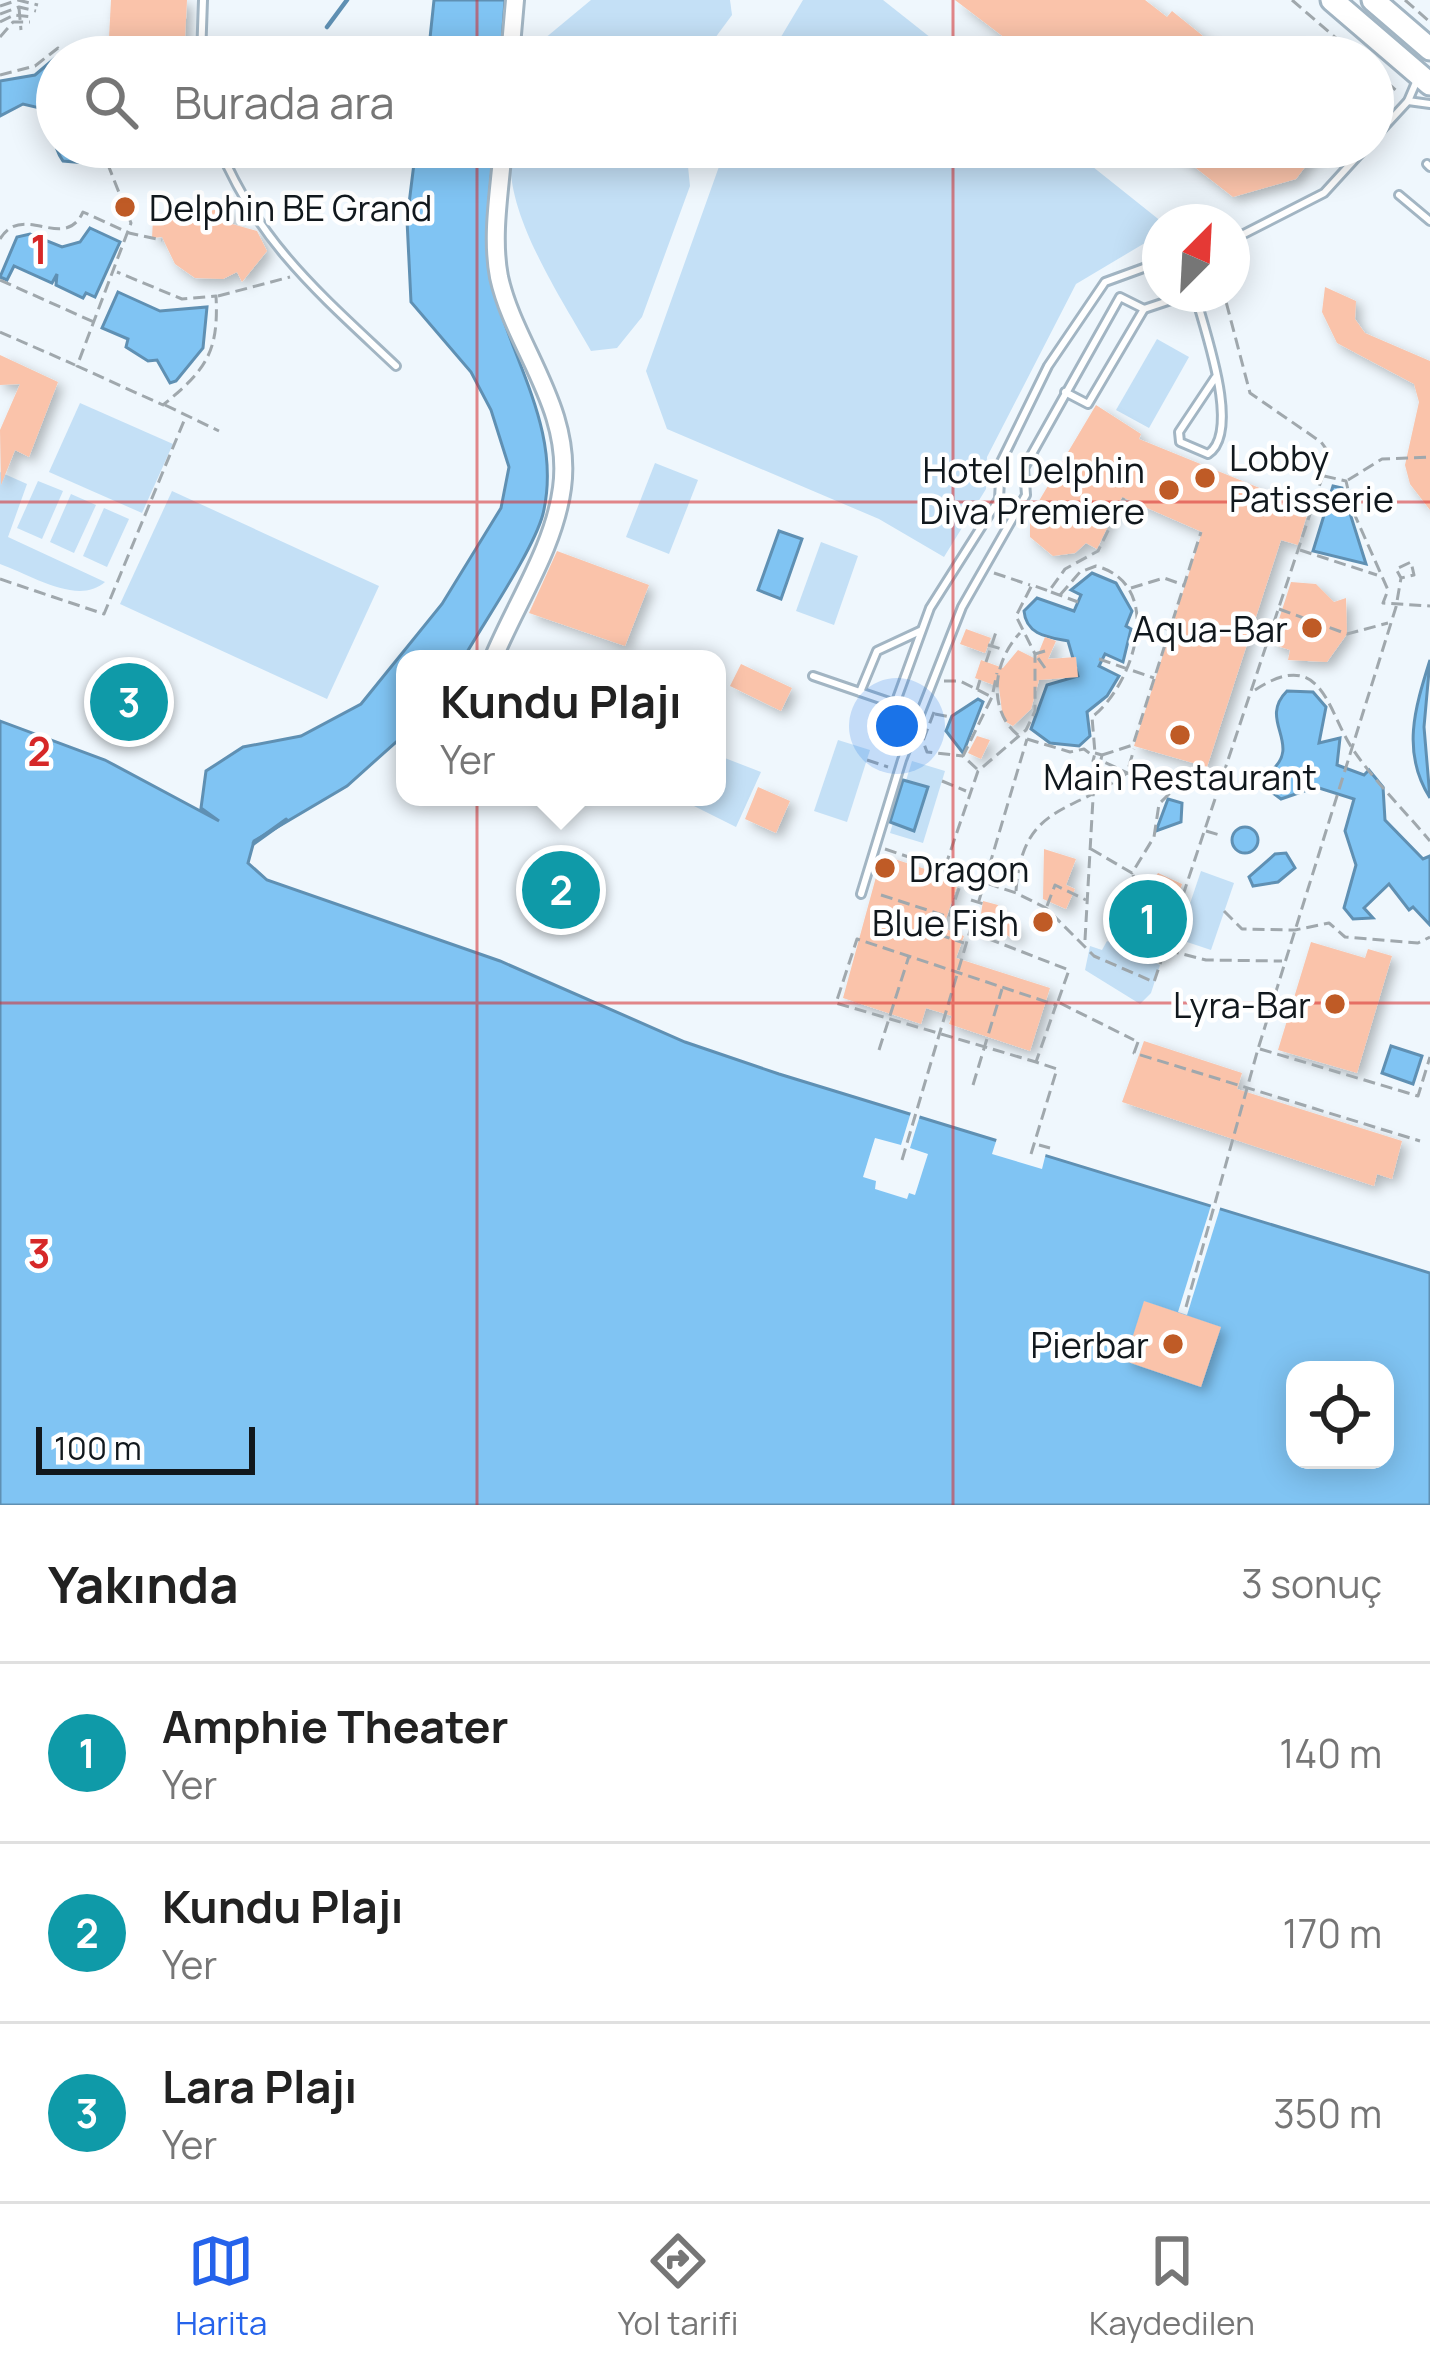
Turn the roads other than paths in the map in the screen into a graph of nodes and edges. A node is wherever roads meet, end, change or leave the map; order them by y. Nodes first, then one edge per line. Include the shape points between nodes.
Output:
1 (203, 0) edge
2 (514, 0) edge
3 (1332, 0) edge
4 (1372, 0) edge
5 (202, 36) edge
6 (511, 36) edge
7 (1374, 36) edge
8 (1430, 49) edge
9 (1394, 53) edge
10 (1424, 79) edge
11 (1408, 101) junction
12 (1430, 104) edge
13 (1394, 115) edge
14 (228, 168) edge
15 (501, 168) edge
16 (1347, 168) edge
17 (1399, 195) dead end
18 (1430, 221) edge
19 (1250, 231) edge
20 (1142, 269) edge
21 (1142, 308) edge
22 (1142, 312) edge
23 (1197, 312) edge
24 (396, 366) dead end
25 (1215, 378) junction
26 (1065, 392) junction
27 (922, 630) junction
28 (498, 650) edge
29 (813, 676) dead end
30 (860, 692) junction
31 (861, 893) dead end

1 - 5 lane
2 - 6 street
3 - 7 main road
4 - 8 main road
9 - 10 main road
10 - 11 lane
11 - 12 lane
11 - 13 lane
14 - 24 lane via 242,202 299,274
15 - 28 street via 500,279 556,417 563,484 551,537
16 - 19 lane via 1324,193
17 - 18 lane
20 - 27 lane via 1105,282 1048,366 1001,462 998,499
21 - 26 lane via 1120,297
22 - 26 lane via 1088,404
23 - 25 lane
25 - 25 lane via 1179,432 1180,442 1208,454 1222,438
26 - 31 lane via 1024,468 1026,495 962,608
27 - 30 lane via 877,651
27 - 30 lane via 895,704
29 - 30 lane

